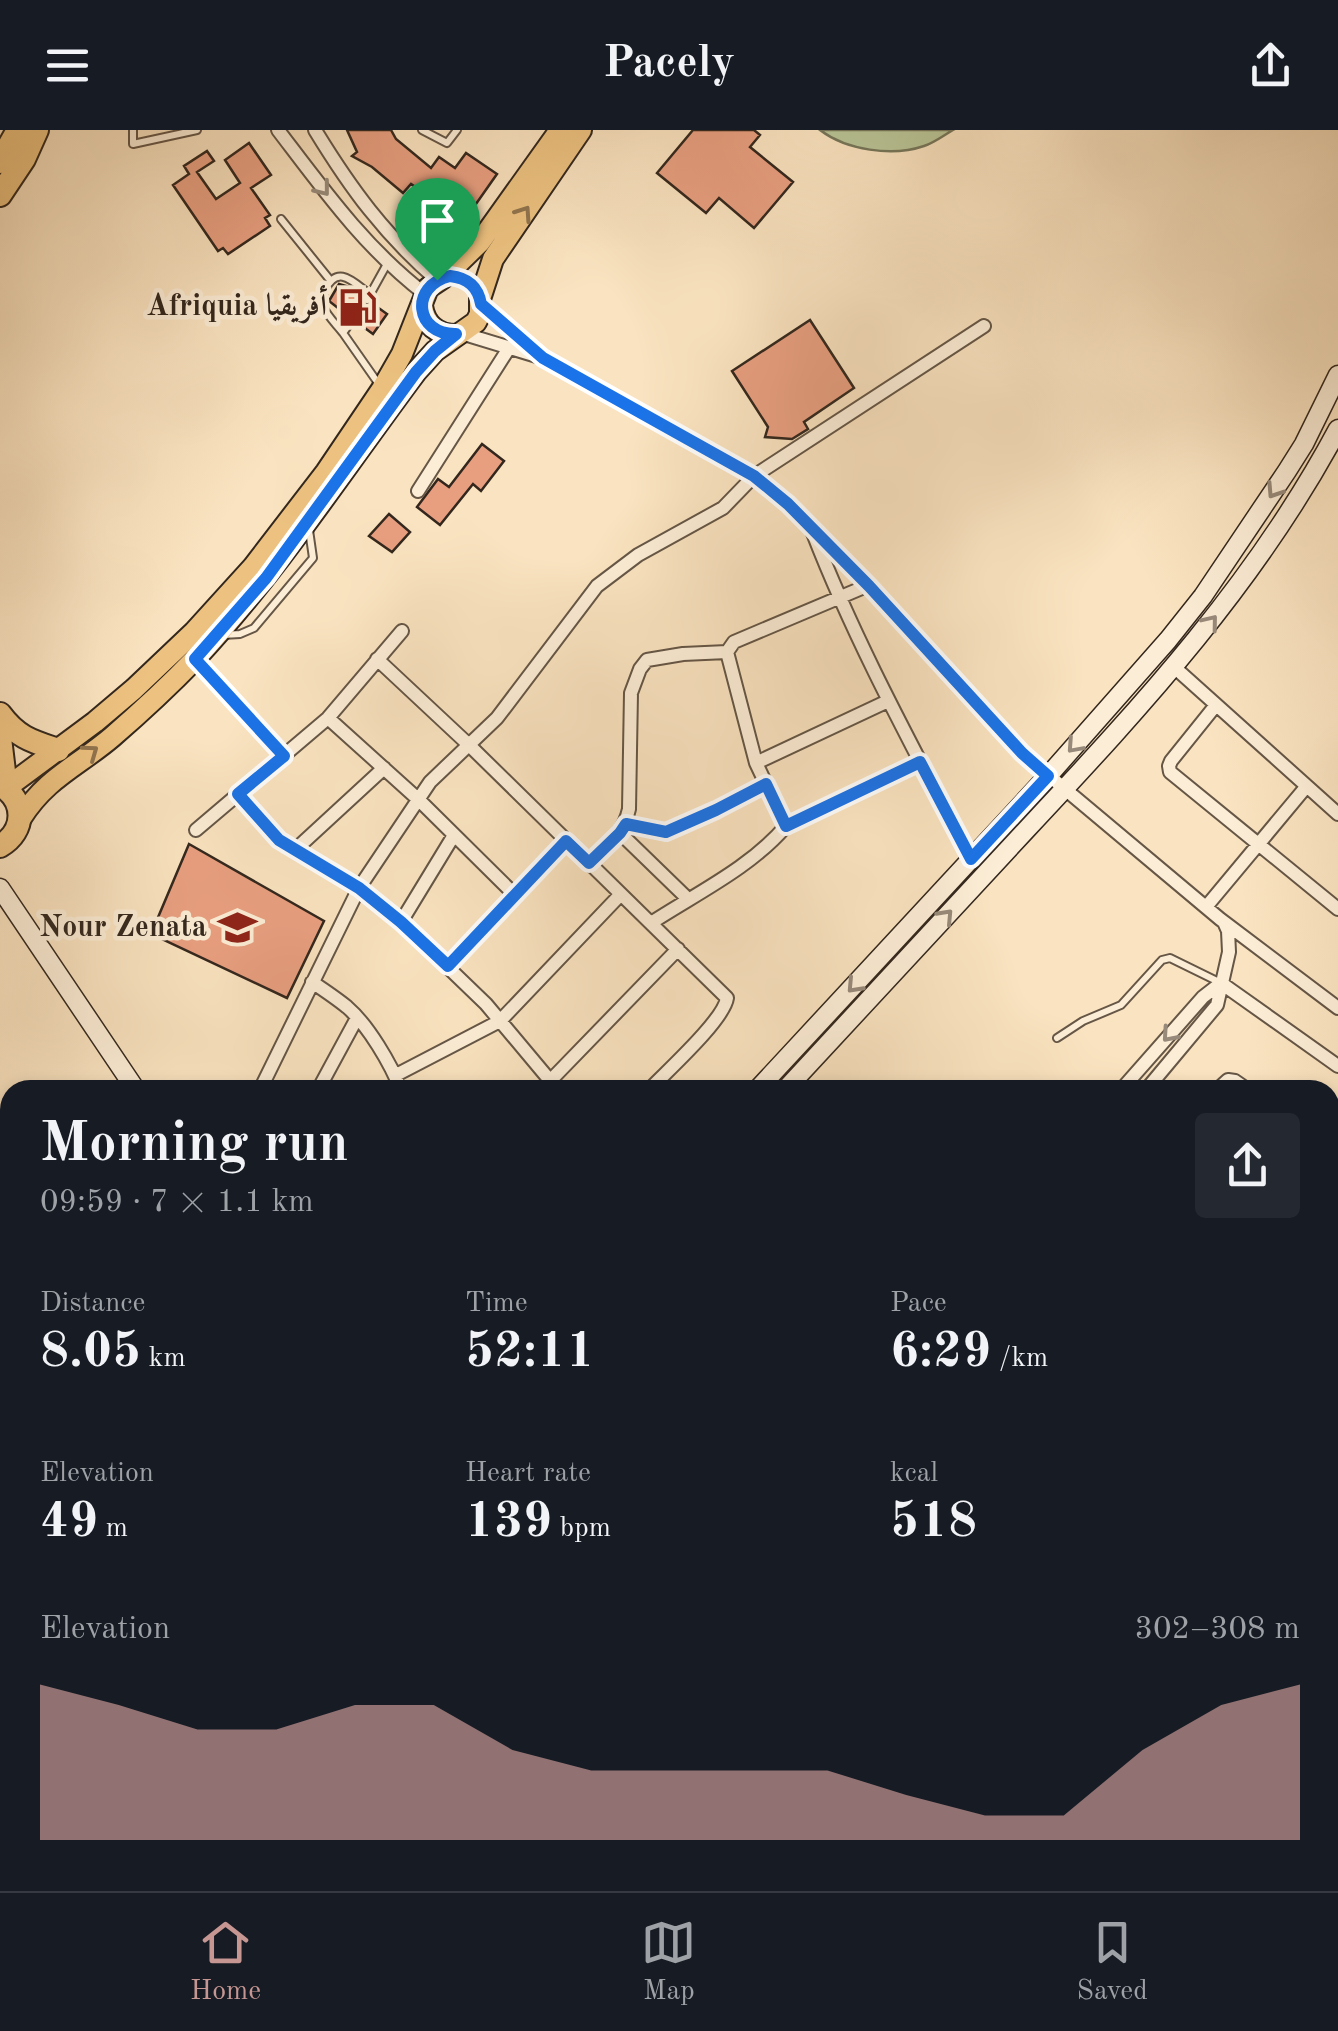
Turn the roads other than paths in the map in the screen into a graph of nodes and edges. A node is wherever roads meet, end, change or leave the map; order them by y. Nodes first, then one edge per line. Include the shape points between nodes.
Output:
1 (18, 130) edge
2 (37, 130) edge
3 (133, 130) edge
4 (197, 130) edge
5 (278, 130) edge
6 (315, 130) edge
7 (422, 130) edge
8 (457, 130) edge
9 (560, 130) edge
10 (581, 130) edge
11 (0, 162) edge
12 (0, 195) edge
13 (281, 219) dead end
14 (388, 262) junction
15 (330, 280) junction
16 (432, 289) junction
17 (481, 302) junction
18 (353, 319) dead end
19 (984, 326) dead end
20 (343, 333) junction
21 (459, 334) junction
22 (509, 348) junction
23 (543, 358) junction
24 (1338, 375) edge
25 (382, 389) junction
26 (1338, 429) edge
27 (1304, 444) junction
28 (1324, 455) junction
29 (754, 476) junction
30 (418, 491) dead end
31 (811, 527) junction
32 (869, 586) junction
33 (839, 600) junction
34 (402, 631) dead end
35 (727, 652) junction
36 (195, 659) junction
37 (377, 659) junction
38 (1174, 666) junction
39 (888, 700) junction
40 (1216, 705) junction
41 (0, 714) edge
42 (328, 718) junction
43 (0, 738) edge
44 (469, 745) junction
45 (58, 750) junction
46 (284, 756) junction
47 (920, 762) junction
48 (756, 763) junction
49 (384, 768) junction
50 (1048, 776) junction
51 (766, 784) junction
52 (3, 786) edge
53 (1306, 786) junction
54 (1064, 790) junction
55 (238, 794) junction
56 (418, 800) junction
57 (1338, 814) edge
58 (21, 818) junction
59 (786, 826) junction
60 (623, 828) junction
61 (196, 830) dead end
62 (454, 834) junction
63 (566, 841) junction
64 (1258, 845) junction
65 (0, 846) edge
66 (295, 850) junction
67 (971, 859) junction
68 (589, 863) junction
69 (0, 888) edge
70 (359, 888) junction
71 (621, 894) junction
72 (515, 895) junction
73 (688, 899) junction
74 (1206, 907) junction
75 (1338, 909) edge
76 (401, 922) junction
77 (1224, 922) junction
78 (651, 923) junction
79 (678, 949) junction
80 (448, 966) junction
81 (312, 982) junction
82 (1221, 983) junction
83 (1338, 1008) edge
84 (357, 1018) junction
85 (500, 1021) junction
86 (1057, 1038) dead end
87 (1338, 1066) edge
88 (396, 1076) junction
89 (129, 1080) edge
90 (265, 1080) edge
91 (323, 1080) edge
92 (397, 1080) edge
93 (550, 1080) edge
94 (559, 1080) edge
95 (659, 1080) edge
96 (766, 1080) edge
97 (794, 1080) edge
98 (1130, 1080) edge
99 (1154, 1080) edge

1 - 11 highway
2 - 12 highway
3 - 4 lane via 133,144
5 -> 14 street
6 - 16 street via 359,199
7 - 8 lane via 447,143
9 - 16 main road via 486,233
17 -> 10 main road via 498,251
13 - 15 lane
14 - 15 lane via 369,297 343,276
14 - 16 street
15 - 20 lane via 322,302
16 - 17 main road via 464,279
16 - 21 main road via 425,318 444,334
16 - 25 main road
17 - 21 main road via 476,322
17 - 23 street
18 - 20 lane
19 - 29 street
20 - 25 lane
21 - 22 street
21 - 36 main road via 416,372 266,578
22 - 23 street
22 - 30 street
23 - 29 street
24 - 27 street
25 - 45 main road via 223,601 134,689
26 - 28 street
27 - 28 street
27 -> 50 street via 1203,596
38 -> 28 street via 1248,573
29 - 31 street
29 - 44 street via 723,508 597,586
31 - 32 street
31 - 33 street
32 - 33 street
32 - 50 street
33 - 35 street via 734,642
33 - 39 street
34 - 37 street
35 - 48 street
35 - 60 street via 647,660 640,669 632,693
36 - 46 street
58 -> 36 main road via 47,784 109,740
37 - 42 street
37 - 44 street
38 - 40 street
38 - 54 street
39 - 47 street
39 - 48 street
40 - 53 street
40 - 64 street via 1171,761 1170,772
41 - 45 highway via 15,732
42 - 46 street
42 - 49 street
43 - 52 highway
44 - 56 street
44 - 63 street
45 - 52 main road
46 - 55 street
47 - 59 street
47 - 67 street
48 - 51 street
49 - 56 street
49 - 66 street
50 - 54 street
50 - 67 street
51 - 59 street
51 - 60 street via 666,832
52 - 58 highway via 20,806
53 - 57 street
53 - 64 street
54 - 74 street
97 -> 54 street
55 - 61 street
55 - 66 street
56 - 62 street
56 - 70 street
58 - 65 highway via 14,836
59 - 73 street via 748,861
60 - 68 street
60 - 73 street
62 - 72 street
62 - 76 street
63 - 68 street
63 - 72 street
64 - 74 street
64 - 75 street
66 - 70 street
67 -> 96 street
68 - 71 street
69 - 89 street
70 - 76 street
70 - 81 street
71 - 78 street
71 - 85 street
72 - 80 street
73 - 78 street
74 - 77 street
76 - 80 street
77 - 82 street via 1229,952
77 - 83 street
78 - 79 street
79 - 94 street
79 - 95 street via 727,998 726,1006
80 - 85 street
81 - 84 street
81 - 90 street
82 - 86 lane via 1162,960 1121,1005
82 - 87 street
82 -> 98 street
82 - 99 street via 1217,1006
84 - 88 street
84 - 91 street
85 - 88 street
85 - 93 street
88 - 92 street

